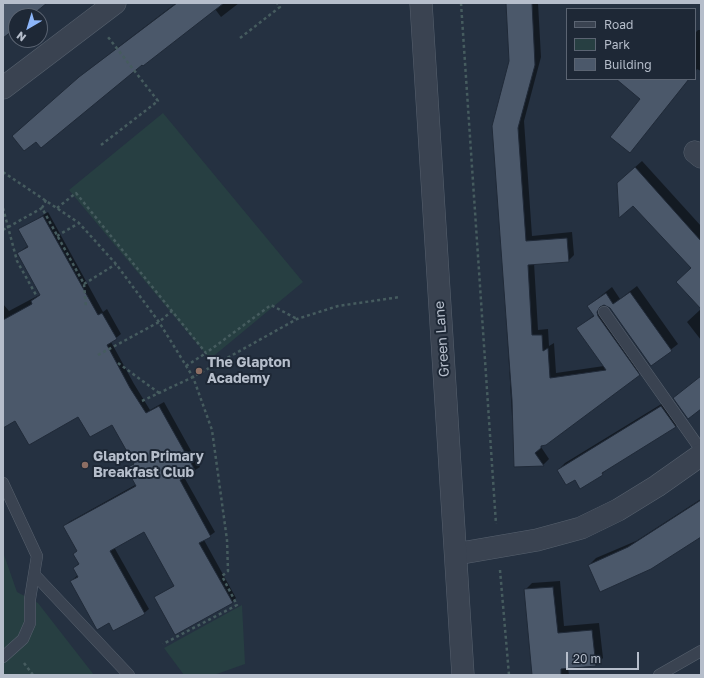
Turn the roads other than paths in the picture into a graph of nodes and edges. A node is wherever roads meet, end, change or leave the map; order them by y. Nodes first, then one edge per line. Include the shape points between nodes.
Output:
1 (115, 3) edge
2 (421, 3) edge
3 (3, 88) edge
4 (604, 312) dead end
5 (701, 450) edge
6 (701, 455) edge
7 (3, 483) edge
8 (456, 554) junction
9 (34, 574) junction
10 (701, 651) edge
11 (3, 657) edge
12 (129, 675) edge
13 (463, 675) edge
14 (659, 675) edge

1 - 3 street
2 - 8 street, Green Lane
4 - 5 lane
6 - 8 street via 618,510 581,528 537,540
7 - 9 lane via 37,556
8 - 13 street, Green Lane
9 - 11 lane via 30,623 23,639
9 - 12 lane
10 - 14 lane

